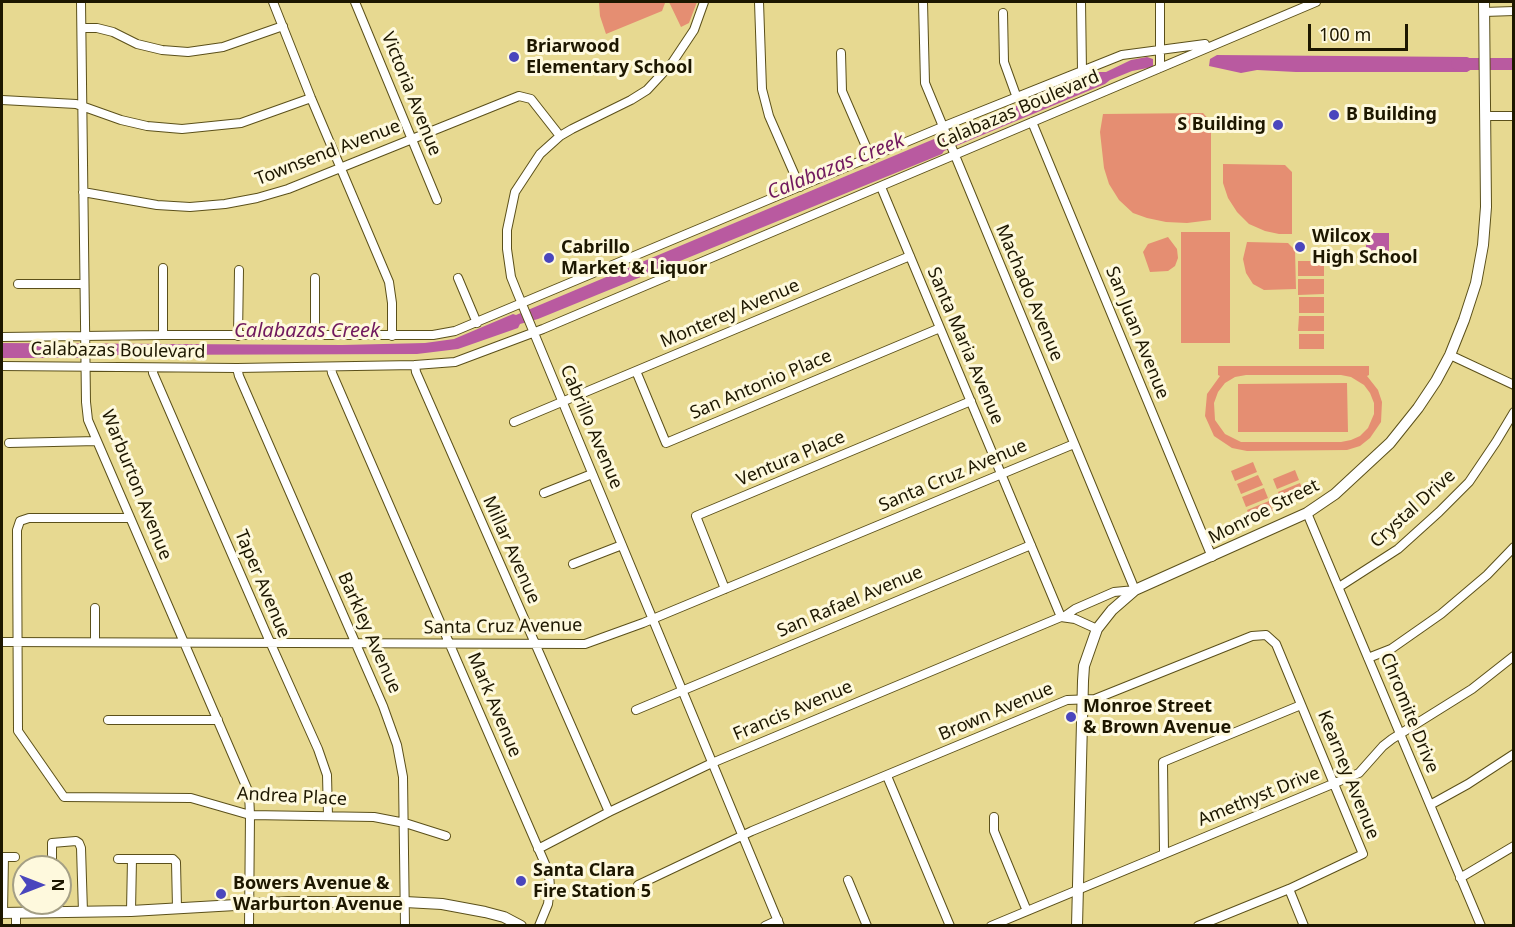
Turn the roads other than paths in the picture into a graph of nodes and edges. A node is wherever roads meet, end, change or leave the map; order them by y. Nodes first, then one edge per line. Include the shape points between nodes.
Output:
1 (81, 2) edge
2 (273, 2) edge
3 (355, 2) edge
4 (704, 2) edge
5 (759, 2) edge
6 (923, 2) edge
7 (1081, 2) edge
8 (1160, 2) edge
9 (1316, 2) edge
10 (1484, 7) edge
11 (1514, 11) edge
12 (1003, 13) dead end
13 (283, 26) junction
14 (82, 28) junction
15 (1214, 43) junction
16 (1160, 50) junction
17 (841, 53) dead end
18 (1160, 68) junction
19 (1082, 71) junction
20 (311, 98) junction
21 (1017, 98) junction
22 (2, 100) edge
23 (82, 106) junction
24 (1485, 116) junction
25 (1514, 116) edge
26 (1032, 122) junction
27 (942, 127) junction
28 (560, 136) junction
29 (412, 139) junction
30 (953, 151) junction
31 (871, 158) junction
32 (341, 168) junction
33 (800, 187) junction
34 (881, 187) junction
35 (83, 192) junction
36 (437, 200) dead end
37 (910, 256) junction
38 (163, 268) dead end
39 (239, 270) dead end
40 (315, 278) dead end
41 (459, 278) dead end
42 (18, 284) dead end
43 (84, 284) junction
44 (525, 312) junction
45 (477, 323) junction
46 (940, 328) junction
47 (534, 333) junction
48 (163, 335) junction
49 (315, 335) junction
50 (85, 336) junction
51 (238, 336) junction
52 (392, 336) junction
53 (2, 337) edge
54 (1450, 355) junction
55 (416, 365) junction
56 (2, 366) edge
57 (85, 367) junction
58 (331, 367) junction
59 (153, 368) junction
60 (237, 368) junction
61 (636, 371) junction
62 (1514, 385) edge
63 (970, 401) junction
64 (563, 402) junction
65 (1514, 411) edge
66 (514, 422) dead end
67 (97, 441) junction
68 (9, 443) dead end
69 (1074, 444) junction
70 (1001, 473) junction
71 (592, 474) junction
72 (544, 493) dead end
73 (1307, 513) junction
74 (130, 518) junction
75 (622, 545) junction
76 (1031, 545) junction
77 (1514, 547) edge
78 (1212, 557) junction
79 (573, 564) dead end
80 (1339, 587) junction
81 (725, 589) junction
82 (1135, 590) junction
83 (95, 608) dead end
84 (1063, 617) junction
85 (653, 618) junction
86 (1097, 629) junction
87 (1266, 635) joint
88 (95, 641) junction
89 (2, 642) edge
90 (17, 642) junction
91 (185, 643) junction
92 (270, 644) junction
93 (356, 644) junction
94 (450, 644) junction
95 (535, 645) junction
96 (1514, 656) edge
97 (1368, 658) junction
98 (683, 690) junction
99 (1082, 700) junction
100 (1301, 705) junction
101 (636, 710) dead end
102 (108, 720) dead end
103 (218, 720) junction
104 (1399, 733) junction
105 (1514, 754) edge
106 (712, 763) junction
107 (887, 776) junction
108 (1333, 784) junction
109 (1430, 805) junction
110 (609, 812) junction
111 (250, 815) junction
112 (328, 816) junction
113 (994, 817) dead end
114 (405, 823) junction
115 (446, 836) dead end
116 (743, 836) junction
117 (1514, 846) edge
118 (538, 849) junction
119 (1164, 853) junction
120 (52, 855) edge
121 (3, 857) edge
122 (118, 859) dead end
123 (132, 859) junction
124 (1460, 878) junction
125 (848, 880) dead end
126 (638, 885) dead end
127 (1289, 888) junction
128 (1078, 890) junction
129 (405, 902) junction
130 (249, 905) junction
131 (177, 908) junction
132 (72, 911) edge
133 (131, 911) junction
134 (1027, 911) junction
135 (82, 912) junction
136 (2, 913) edge
137 (779, 923) edge
138 (249, 926) edge
139 (405, 926) edge
140 (521, 926) edge
141 (539, 926) edge
142 (765, 926) edge
143 (867, 926) edge
144 (950, 926) edge
145 (991, 926) edge
146 (1077, 926) edge
147 (1198, 926) edge
148 (1304, 926) edge
149 (1480, 926) edge

1 - 14 street, Warburton Avenue
2 - 13 street
3 - 29 street, Victoria Avenue
4 - 28 street, Cabrillo Avenue via 694,30 647,90
5 - 33 street via 762,89 769,116
6 - 27 street, Machado Avenue via 925,83
7 - 19 street
8 - 16 street
9 - 15 street, Calabazas Boulevard
10 - 11 street
10 - 24 main road, Monroe Street
12 - 21 street via 1004,62
13 - 14 street via 223,47 188,52 162,50 113,32
13 - 20 street
14 - 23 street, Warburton Avenue
15 - 16 street, Calabazas Boulevard
15 - 18 street, Calabazas Boulevard
16 - 18 street
16 - 19 street, Calabazas Boulevard via 1122,55
17 - 31 street via 842,91
18 - 26 street, Calabazas Boulevard
19 - 21 street, Calabazas Boulevard
20 - 23 street via 241,123 182,129 147,126
20 - 32 street
21 - 27 street, Calabazas Boulevard
22 - 23 street
23 - 35 street, Warburton Avenue
24 - 25 street
24 - 54 main road, Monroe Street via 1483,246 1476,283
26 - 30 street, Calabazas Boulevard
26 - 78 street, San Juan Avenue
27 - 30 street, Machado Avenue
27 - 31 street, Calabazas Boulevard
28 - 29 street, Townsend Avenue via 531,99 519,96
28 - 44 street, Cabrillo Avenue via 525,175 510,211 507,249 511,277
29 - 32 street, Townsend Avenue
29 - 36 street, Victoria Avenue
30 - 34 street, Calabazas Boulevard
30 - 69 street, Machado Avenue
31 - 33 street, Calabazas Boulevard
32 - 35 street, Townsend Avenue via 288,189 225,204 157,205
32 - 52 street via 388,282
33 - 44 street, Calabazas Boulevard
34 - 37 street, Santa Maria Avenue
34 - 47 street, Calabazas Boulevard
35 - 43 street, Warburton Avenue
37 - 46 street, Santa Maria Avenue
37 - 61 street, Monterey Avenue
38 - 48 street
39 - 51 street
40 - 49 street
41 - 45 street
42 - 43 street
43 - 50 street, Warburton Avenue
44 - 45 street, Calabazas Boulevard
44 - 47 street, Cabrillo Avenue
45 - 52 street, Calabazas Boulevard via 433,336
46 - 61 street, San Antonio Place via 666,443
46 - 63 street, Santa Maria Avenue
47 - 55 street, Calabazas Boulevard via 456,362
47 - 64 street, Cabrillo Avenue
48 - 50 street, Calabazas Boulevard
48 - 51 street, Calabazas Boulevard
49 - 51 street, Calabazas Boulevard
49 - 52 street, Calabazas Boulevard
50 - 53 street, Calabazas Boulevard
50 - 57 street, Warburton Avenue
54 - 62 street
54 - 73 main road, Monroe Street via 1418,408 1390,443 1335,494
55 - 58 street, Calabazas Boulevard
55 - 95 street, Millar Avenue
56 - 57 street, Calabazas Boulevard
57 - 59 street, Calabazas Boulevard
57 - 67 street, Warburton Avenue via 88,420
58 - 60 street, Calabazas Boulevard
58 - 94 street, Mark Avenue
59 - 60 street, Calabazas Boulevard
59 - 92 street, Taper Avenue
60 - 93 street, Barkley Avenue
61 - 64 street, Monterey Avenue
63 - 70 street, Santa Maria Avenue
63 - 81 street, Ventura Place via 696,516
64 - 66 street, Monterey Avenue
64 - 71 street, Cabrillo Avenue
65 - 80 street, Crystal Drive via 1469,482 1398,549
67 - 68 street
67 - 74 street, Warburton Avenue
69 - 70 street, Santa Cruz Avenue
69 - 82 street, Machado Avenue
70 - 76 street, Santa Maria Avenue
70 - 81 street, Santa Cruz Avenue
71 - 72 street
71 - 75 street, Cabrillo Avenue
73 - 78 main road, Monroe Street
73 - 80 street, Chromite Drive
74 - 90 street via 20,521
74 - 91 street, Warburton Avenue
75 - 79 street
75 - 85 street, Cabrillo Avenue
76 - 84 street, Santa Maria Avenue
76 - 98 street, San Rafael Avenue
77 - 97 street via 1441,614 1391,649
78 - 82 main road, Monroe Street
80 - 97 street, Chromite Drive
81 - 85 street, Santa Cruz Avenue
82 - 84 street, Francis Avenue via 1114,592
82 - 86 main road, Monroe Street
83 - 88 street
84 - 86 street via 1075,618
84 - 106 street, Francis Avenue
85 - 95 street, Santa Cruz Avenue via 585,644
85 - 98 street, Cabrillo Avenue
86 - 99 main road, Monroe Street via 1084,666
87 - 99 street, Brown Avenue via 1252,636 1095,699
87 - 100 street, Kearney Avenue via 1276,644
88 - 90 street, Santa Cruz Avenue
88 - 91 street, Santa Cruz Avenue
89 - 90 street, Santa Cruz Avenue
90 - 111 street, Andrea Place via 18,731 63,797 191,798
91 - 92 street, Santa Cruz Avenue
91 - 103 street, Warburton Avenue
92 - 93 street, Santa Cruz Avenue
92 - 112 street, Taper Avenue via 327,775
93 - 94 street, Santa Cruz Avenue
93 - 114 street, Barkley Avenue via 397,745
94 - 95 street, Santa Cruz Avenue
94 - 118 street, Mark Avenue
95 - 110 street, Millar Avenue
96 - 104 street, Amethyst Drive via 1472,689
97 - 104 street, Chromite Drive
98 - 101 street, San Rafael Avenue
98 - 106 street, Cabrillo Avenue
99 - 107 street, Brown Avenue via 1067,700
99 - 128 main road, Monroe Street
100 - 108 street, Kearney Avenue
100 - 119 street via 1163,762
102 - 103 street
103 - 111 street, Warburton Avenue via 249,793
104 - 108 street, Amethyst Drive via 1359,773
104 - 109 street, Chromite Drive
105 - 109 street
106 - 110 street, Francis Avenue
106 - 116 street, Cabrillo Avenue
107 - 116 street, Brown Avenue
107 - 144 street
108 - 119 street, Amethyst Drive
108 - 127 street, Kearney Avenue via 1363,854
109 - 124 street, Chromite Drive
110 - 118 street, Francis Avenue
111 - 112 street, Andrea Place
111 - 130 street, Warburton Avenue
112 - 114 street, Andrea Place via 374,817
113 - 134 street via 994,831
114 - 115 street, Andrea Place
114 - 129 street, Barkley Avenue
116 - 126 street, Brown Avenue
116 - 137 street, Cabrillo Avenue
117 - 124 street
118 - 141 street, Mark Avenue via 549,873 550,888
119 - 128 street, Amethyst Drive
120 - 135 street via 52,843 79,843
121 - 136 street
122 - 123 street
123 - 131 street via 176,862
123 - 133 street
124 - 149 street, Chromite Drive
125 - 143 street
127 - 147 street
127 - 148 street
128 - 134 street, Amethyst Drive
128 - 146 main road, Monroe Street
129 - 130 main road
129 - 139 street, Barkley Avenue
129 - 140 main road via 485,912
130 - 131 main road
130 - 138 street, Warburton Avenue
131 - 133 main road
132 - 135 main road
133 - 135 main road
134 - 145 street, Amethyst Drive
137 - 142 street

